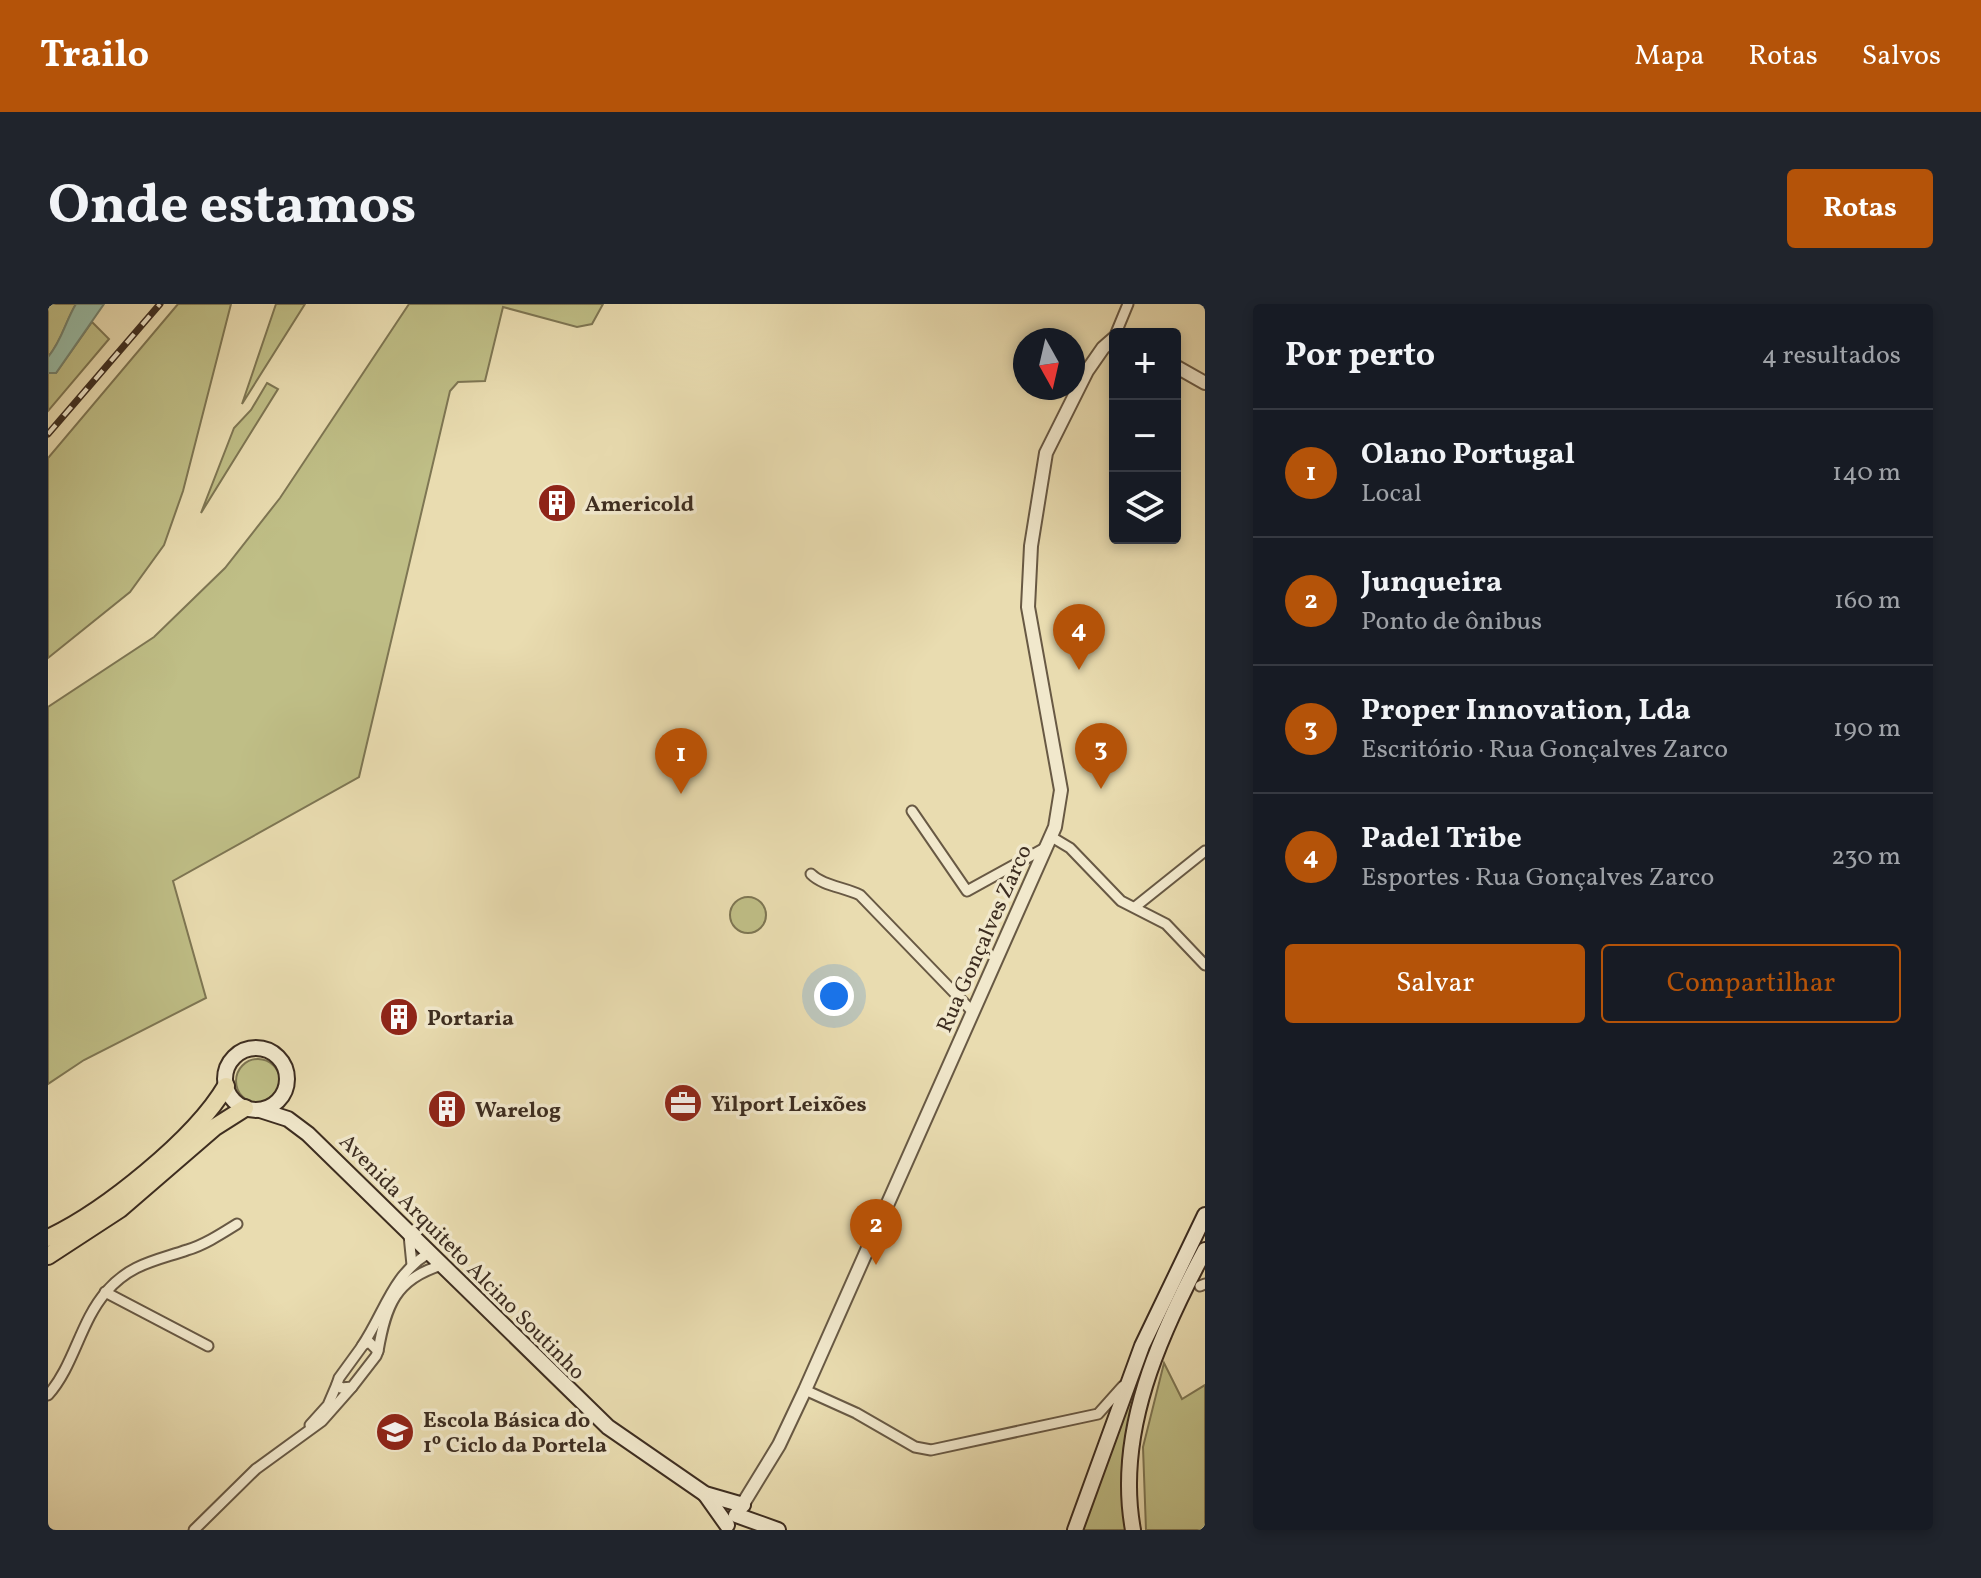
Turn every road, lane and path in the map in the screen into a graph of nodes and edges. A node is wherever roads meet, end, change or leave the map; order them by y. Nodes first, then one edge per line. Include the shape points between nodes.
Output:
1 (1128, 304) edge
2 (1120, 328) edge
3 (1109, 344) edge
4 (1181, 369) edge
5 (1205, 383) edge
6 (912, 811) dead end
7 (1048, 842) junction
8 (1205, 851) edge
9 (811, 874) dead end
10 (1135, 907) junction
11 (1203, 958) edge
12 (972, 1011) junction
13 (226, 1086) junction
14 (286, 1087) junction
15 (252, 1109) junction
16 (308, 1134) junction
17 (1205, 1215) edge
18 (237, 1224) dead end
19 (408, 1232) junction
20 (48, 1238) edge
21 (429, 1253) junction
22 (1204, 1255) edge
23 (48, 1256) edge
24 (412, 1265) junction
25 (442, 1265) junction
26 (105, 1292) junction
27 (208, 1346) dead end
28 (378, 1351) junction
29 (358, 1352) junction
30 (1127, 1382) junction
31 (337, 1384) junction
32 (352, 1387) junction
33 (805, 1390) junction
34 (48, 1395) edge
35 (1098, 1414) junction
36 (302, 1434) junction
37 (1109, 1439) junction
38 (705, 1494) junction
39 (732, 1519) edge
40 (194, 1530) edge
41 (778, 1530) edge
42 (1075, 1530) edge
43 (1133, 1530) edge

1 - 2 street, Rua Gonçalves Zarco
3 - 7 street, Rua Gonçalves Zarco via 1087,371 1046,453 1031,546 1028,607 1061,790
4 - 5 street
6 - 7 street via 967,891
7 - 10 street via 1070,848 1121,901
7 - 12 street, Rua Gonçalves Zarco
8 - 10 street
9 - 12 street via 860,895
10 - 11 street via 1166,924
12 - 33 street, Rua Gonçalves Zarco
13 - 14 main road via 229,1065 253,1049 279,1059
13 - 15 main road via 233,1100
13 - 20 highway via 187,1134 112,1198
14 - 15 main road via 280,1098
14 - 16 main road, Avenida Arquiteto Alcino Soutinho via 294,1114
15 - 16 main road, Avenida Arquiteto Alcino Soutinho via 288,1119
15 - 23 highway via 215,1127 120,1209
16 - 19 main road, Avenida Arquiteto Alcino Soutinho
17 - 30 main road
18 - 26 street via 190,1250 145,1261
19 - 21 main road, Avenida Arquiteto Alcino Soutinho
19 - 24 street
21 - 24 street
21 - 25 main road, Avenida Arquiteto Alcino Soutinho
22 - 43 main road via 1170,1317 1145,1380 1128,1507
24 - 29 street via 385,1298
25 - 28 street via 421,1271 396,1295
25 - 38 main road, Avenida Arquiteto Alcino Soutinho via 608,1427
26 - 27 street
26 - 34 street
28 - 29 street via 369,1342
28 - 32 street
29 - 31 street
30 - 35 street
30 - 37 main road
31 - 32 street
31 - 36 street via 328,1405
32 - 36 street via 330,1414
33 - 35 street via 923,1450
33 - 39 street, Rua Gonçalves Zarco via 779,1445
35 - 37 street
36 - 40 street via 256,1469
37 - 42 main road
38 - 39 main road, Avenida Arquiteto Alcino Soutinho
38 - 39 main road, Avenida Arquiteto Alcino Soutinho
39 - 41 main road, Avenida Arquiteto Alcino Soutinho

